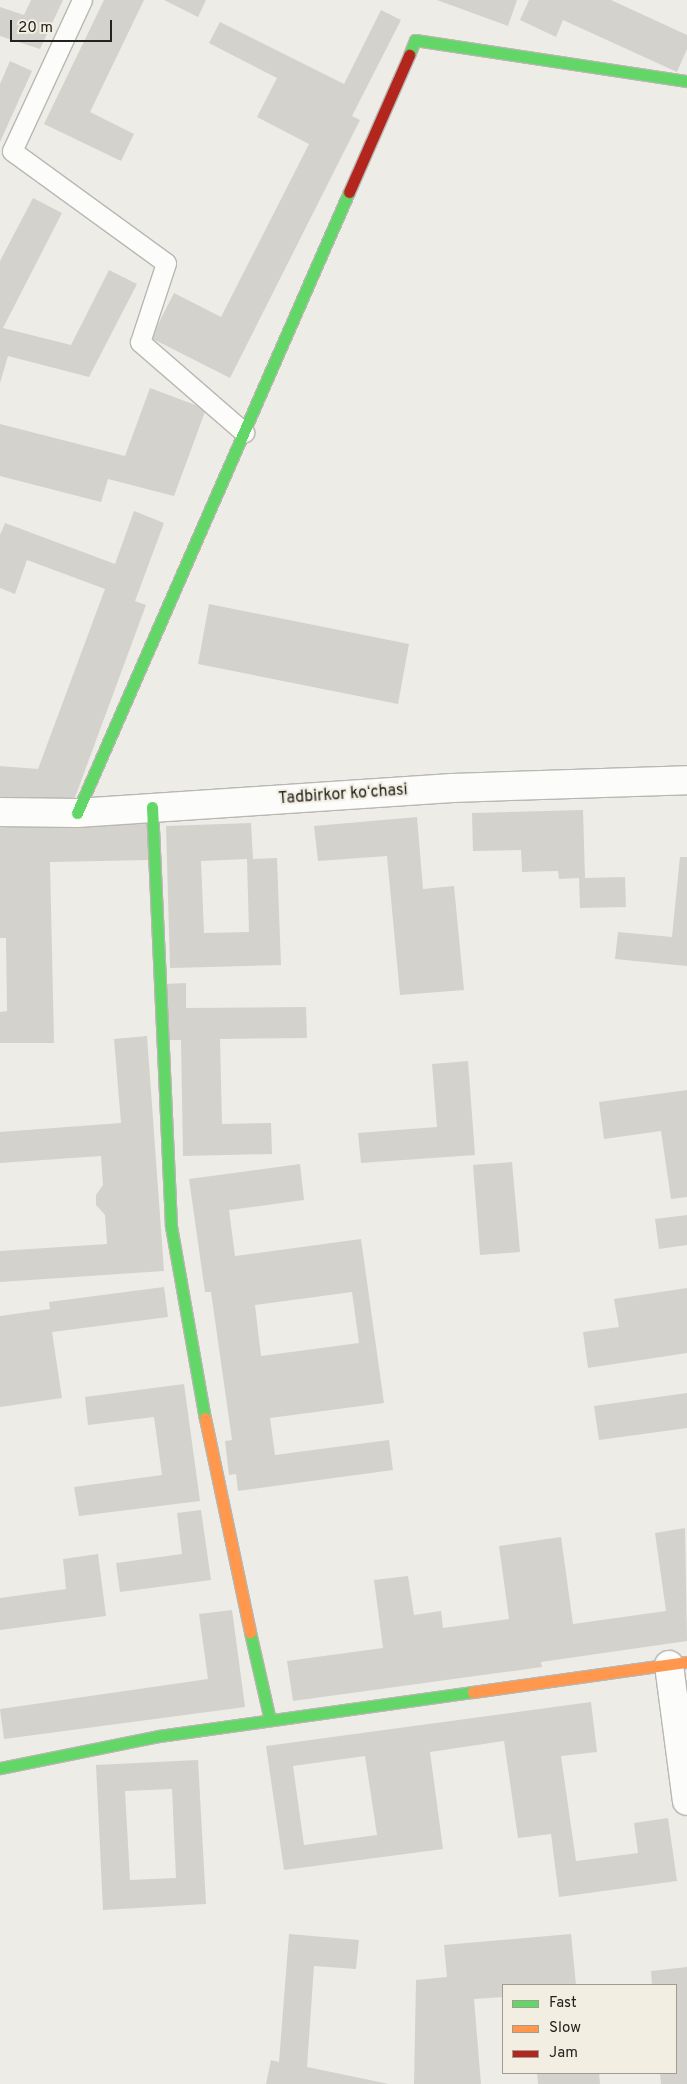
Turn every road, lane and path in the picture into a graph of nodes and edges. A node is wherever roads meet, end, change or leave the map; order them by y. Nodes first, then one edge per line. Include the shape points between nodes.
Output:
1 (82, 0) edge
2 (687, 80) edge
3 (244, 432) junction
4 (687, 780) edge
5 (152, 807) junction
6 (0, 812) edge
7 (77, 813) junction
8 (678, 1663) edge
9 (270, 1720) junction
10 (0, 1768) edge
11 (687, 1801) edge

1 - 3 lane via 12,151 166,263 140,342
2 - 3 street via 415,40
3 - 7 street
4 - 5 street, Tadbirkor koʻchasi via 452,788
5 - 7 street, Tadbirkor koʻchasi
5 - 9 street via 170,1226 222,1512
6 - 7 street, Tadbirkor koʻchasi
8 - 9 street
8 - 11 street
9 - 10 street via 158,1736

